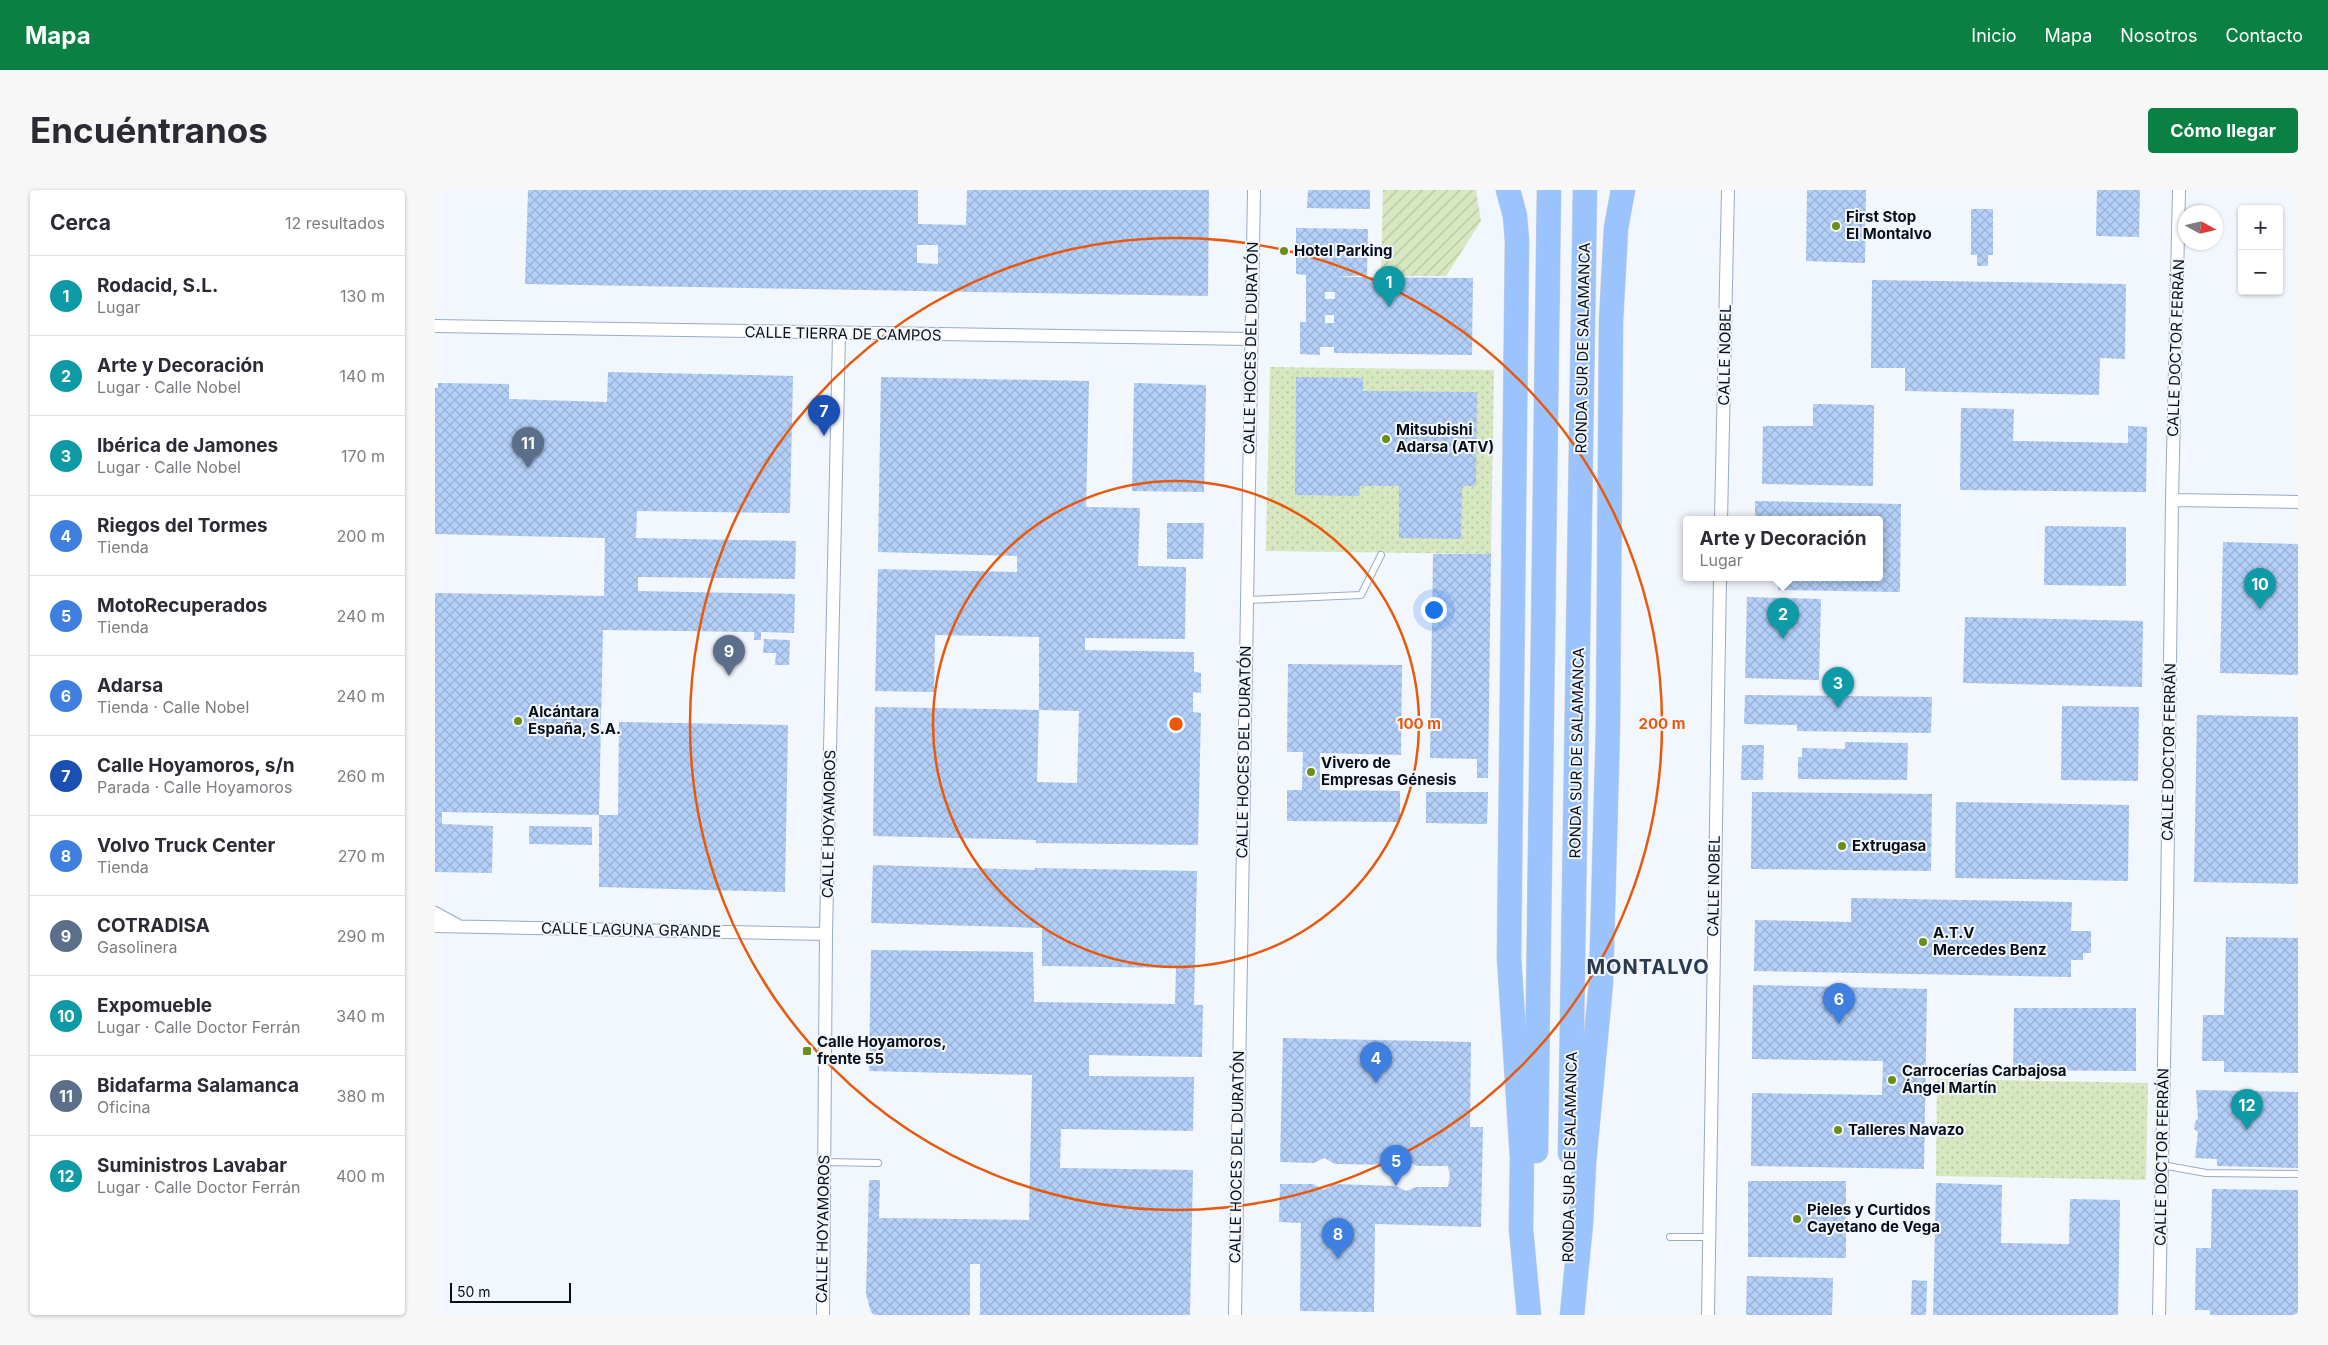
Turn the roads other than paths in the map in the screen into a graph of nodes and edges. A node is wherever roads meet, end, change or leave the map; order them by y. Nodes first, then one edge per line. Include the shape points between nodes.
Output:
1 (1254, 190) edge
2 (1509, 190) edge
3 (1549, 190) edge
4 (1585, 190) edge
5 (1623, 190) edge
6 (1728, 190) edge
7 (2179, 190) edge
8 (435, 326) edge
9 (839, 334) junction
10 (1250, 339) junction
11 (2172, 500) junction
12 (2298, 502) edge
13 (1721, 516) edge
14 (1381, 554) dead end
15 (1720, 581) edge
16 (1247, 600) junction
17 (435, 913) edge
18 (435, 926) edge
19 (460, 926) junction
20 (435, 933) edge
21 (826, 934) junction
22 (824, 1162) junction
23 (878, 1162) dead end
24 (2162, 1165) junction
25 (2298, 1174) edge
26 (1709, 1237) junction
27 (1670, 1238) dead end
28 (823, 1314) edge
29 (1235, 1315) edge
30 (1529, 1315) edge
31 (1534, 1315) edge
32 (1568, 1315) edge
33 (1572, 1315) edge
34 (1708, 1315) edge
35 (2159, 1315) edge

1 - 10 street, CALLE HOCES DEL DURATÓN
2 - 30 highway via 1517,241 1509,965 1522,1158 1521,1229
3 - 31 highway
4 - 32 highway, RONDA SUR DE SALAMANCA
5 - 33 highway via 1616,228 1611,322 1608,725 1601,983
6 - 13 street, CALLE NOBEL
7 - 11 street, CALLE DOCTOR FERRÁN
8 - 9 street, CALLE TIERRA DE CAMPOS
9 - 10 street, CALLE TIERRA DE CAMPOS
9 - 21 street, CALLE HOYAMOROS
10 - 16 street, CALLE HOCES DEL DURATÓN
11 - 12 street
11 - 24 street, CALLE DOCTOR FERRÁN
14 - 16 lane via 1361,595
15 - 26 street, CALLE NOBEL
16 - 29 street, CALLE HOCES DEL DURATÓN
17 - 19 street
18 - 19 street, CALLE LAGUNA GRANDE
19 - 20 street
19 - 21 street, CALLE LAGUNA GRANDE
21 - 22 street, CALLE HOYAMOROS
22 - 23 lane
22 - 28 street, CALLE HOYAMOROS
24 - 25 lane via 2207,1173
24 - 35 street, CALLE DOCTOR FERRÁN
26 - 27 lane
26 - 34 street, CALLE NOBEL

